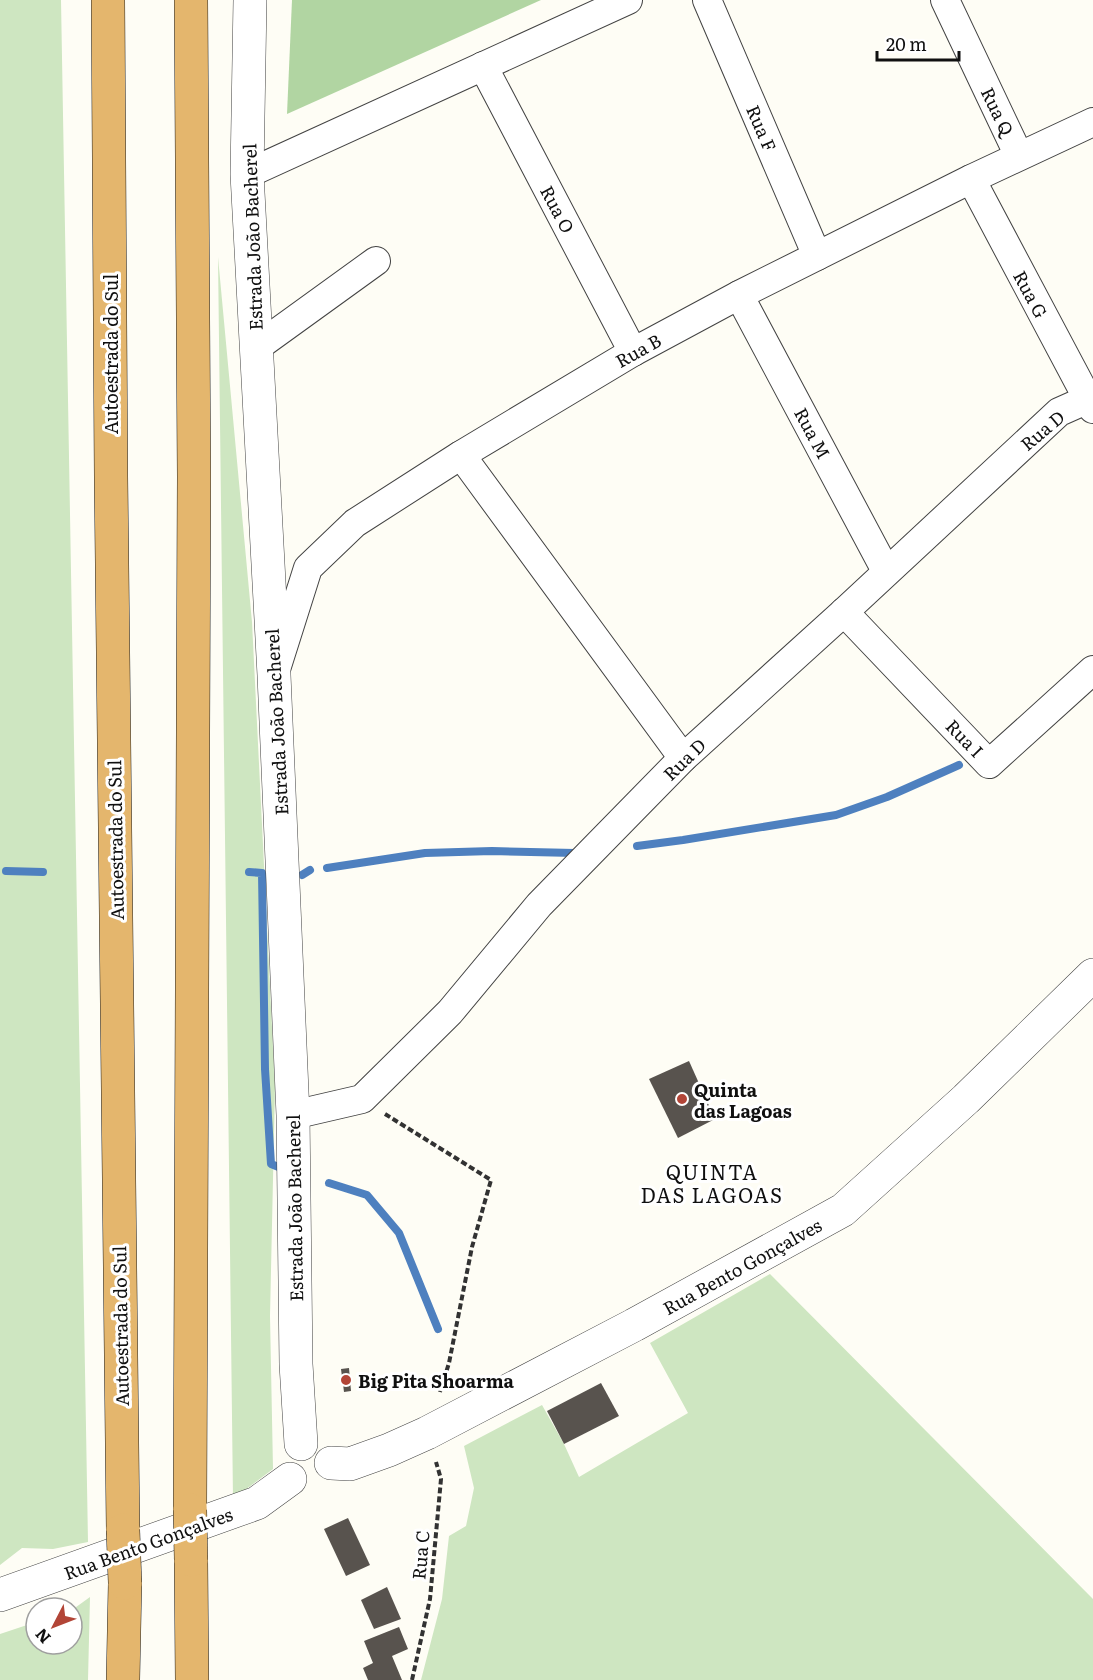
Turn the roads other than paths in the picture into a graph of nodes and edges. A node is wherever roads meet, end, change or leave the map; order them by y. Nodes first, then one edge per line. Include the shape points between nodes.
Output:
1 (108, 0) edge
2 (191, 0) edge
3 (250, 0) edge
4 (628, 0) edge
5 (707, 0) edge
6 (945, 0) edge
7 (483, 66) junction
8 (1093, 122) edge
9 (1019, 156) junction
10 (248, 174) junction
11 (971, 179) junction
12 (818, 256) junction
13 (376, 261) dead end
14 (739, 295) junction
15 (257, 347) junction
16 (633, 352) junction
17 (1090, 404) edge
18 (461, 455) junction
19 (886, 571) junction
20 (844, 612) junction
21 (1093, 670) edge
22 (274, 675) junction
23 (684, 758) junction
24 (1093, 975) edge
25 (293, 1115) junction
26 (301, 1444) junction
27 (331, 1463) junction
28 (290, 1479) junction
29 (0, 1595) edge
30 (123, 1680) edge
31 (192, 1680) edge

1 - 30 highway, Autoestrada do Sul, bridge
2 - 31 highway, bridge
3 - 10 street, Estrada João Bacherel
4 - 7 street
5 - 12 street, Rua F
6 - 9 street, Rua Q
7 - 10 street
7 - 16 street, Rua O
8 - 9 street, Rua B
9 - 11 street, Rua B
10 - 15 street, Estrada João Bacherel
11 - 12 street, Rua B
11 - 17 street, Rua G
12 - 14 street, Rua B
13 - 15 street
14 - 16 street, Rua B
14 - 19 street, Rua M
15 - 22 street, Estrada João Bacherel
16 - 18 street, Rua B
17 - 19 street, Rua D via 1059,412
18 - 22 street, Rua B via 355,523 308,568
18 - 23 street
19 - 20 street, Rua D
20 - 21 street, Rua I via 989,764
20 - 23 street, Rua D
22 - 25 street, Estrada João Bacherel
23 - 25 street, Rua D via 539,905 450,1012 362,1100
24 - 27 street, Rua Bento Gonçalves via 966,1099 843,1210 427,1433 350,1464
25 - 26 street, Estrada João Bacherel via 296,1364
26 - 27 street via 320,1447
26 - 28 street via 286,1459
27 - 28 street via 328,1478 316,1487 301,1487
28 - 29 street, Rua Bento Gonçalves via 257,1503

